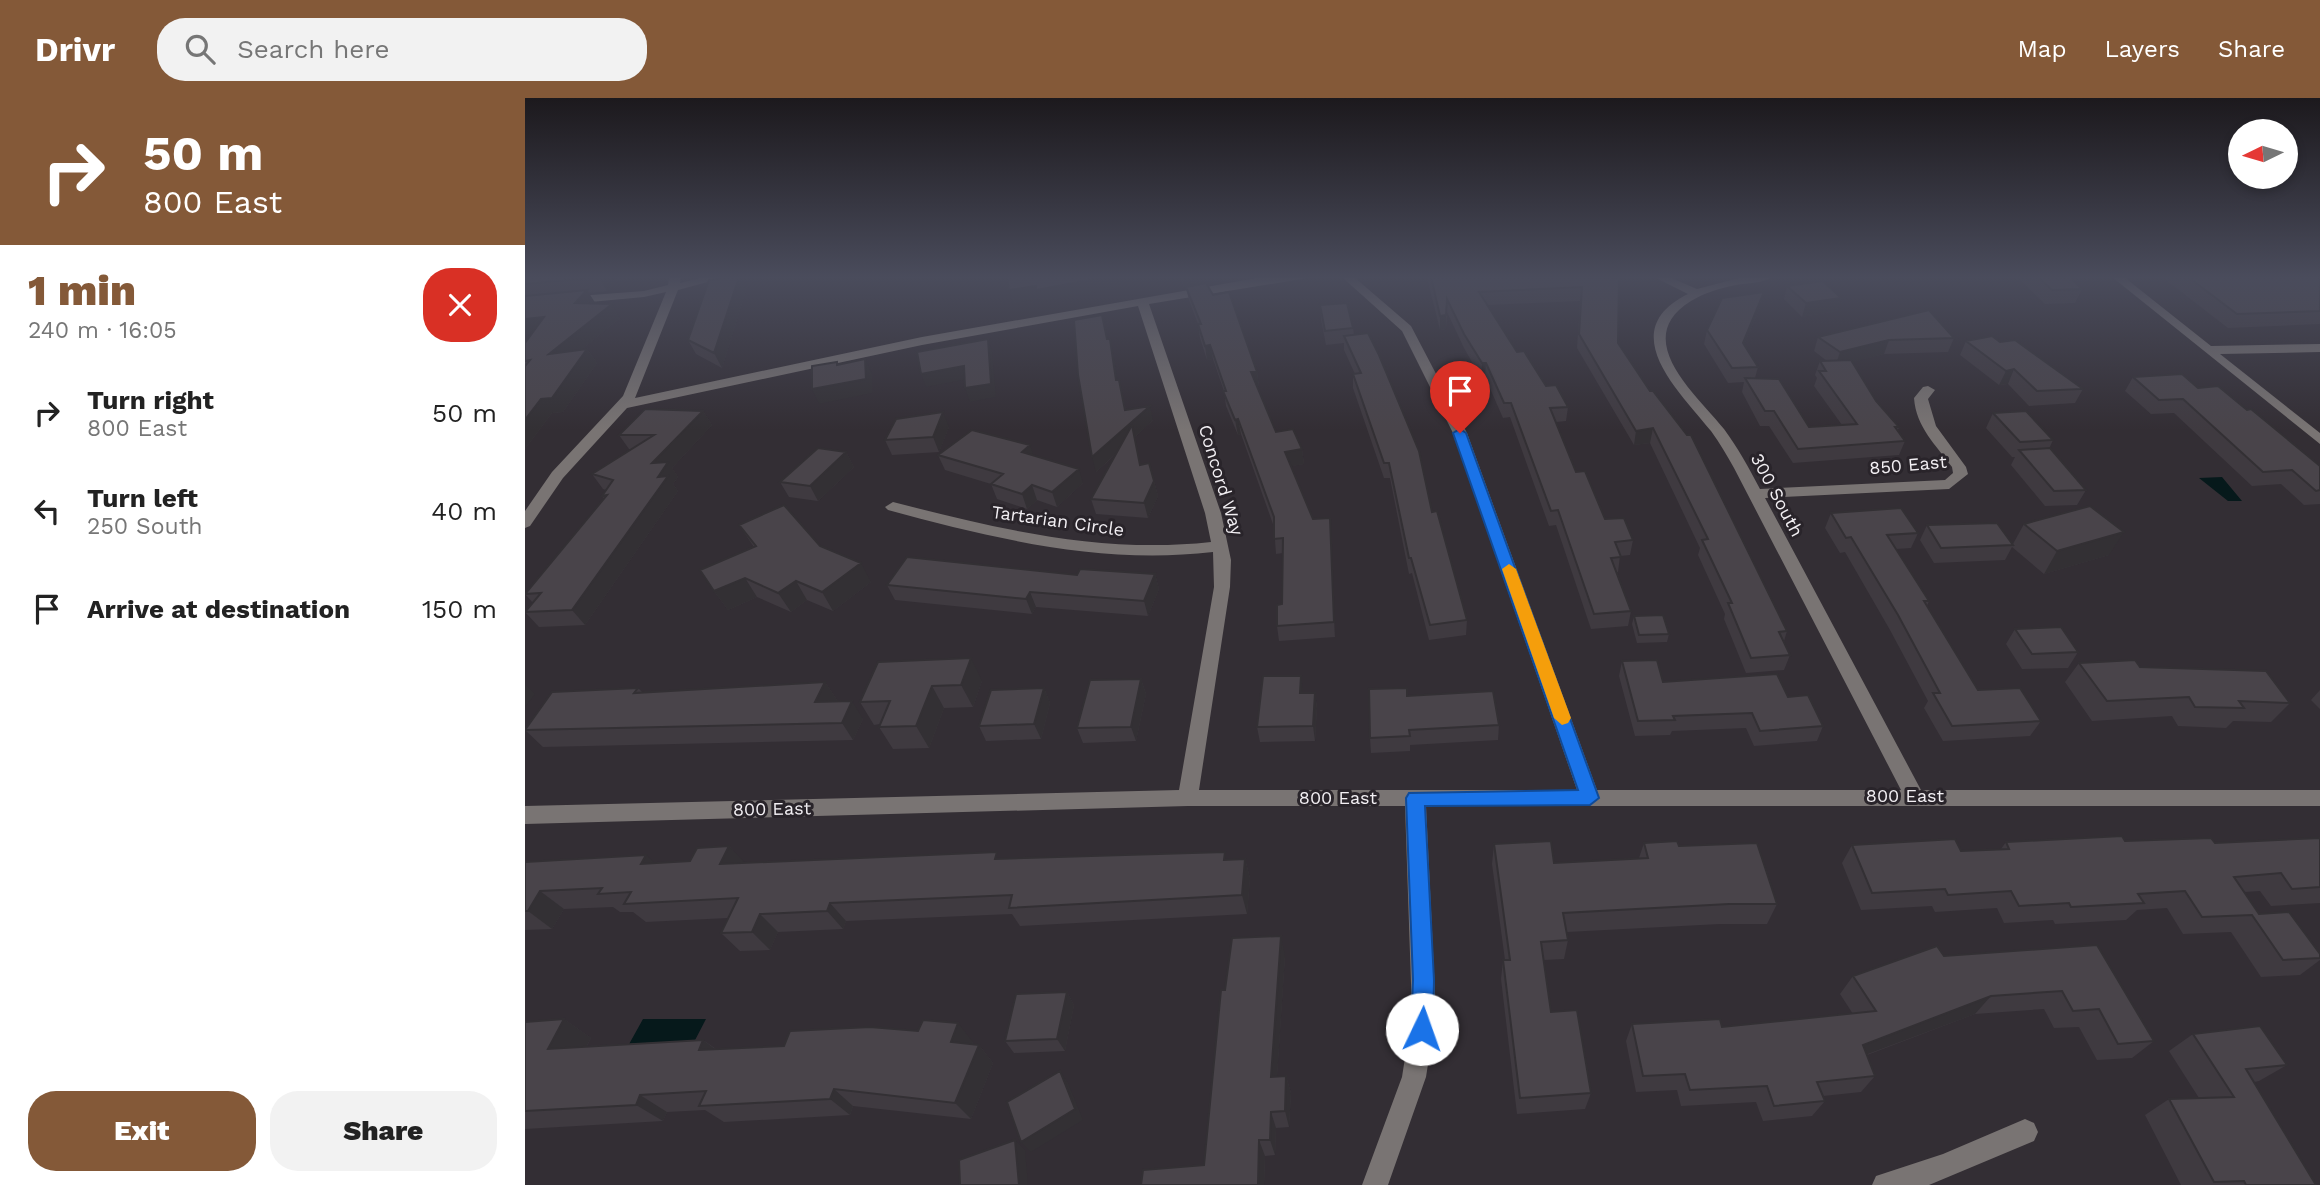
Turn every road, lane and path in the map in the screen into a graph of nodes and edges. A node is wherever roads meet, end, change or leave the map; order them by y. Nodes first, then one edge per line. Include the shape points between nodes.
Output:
1 (656, 328) edge
2 (998, 328) edge
3 (1151, 328) edge
4 (1407, 328) edge
5 (1662, 328) edge
6 (2180, 328) edge
7 (2320, 348) edge
8 (2207, 350) junction
9 (1928, 390) dead end
10 (625, 404) junction
11 (2320, 440) edge
12 (1754, 494) junction
13 (893, 507) dead end
14 (525, 523) edge
15 (1221, 546) junction
16 (1914, 796) junction
17 (1188, 798) junction
18 (1415, 798) junction
19 (1590, 798) junction
20 (2320, 798) edge
21 (525, 815) edge
22 (2025, 1132) dead end
23 (1375, 1185) edge
24 (1885, 1185) edge

1 - 10 street
2 - 10 street
3 - 15 street, Concord Way
4 - 19 street via 1460,433
5 - 12 street, 300 South via 1661,354 1724,440
6 - 8 street
7 - 8 street
8 - 11 street
9 - 12 street, 850 East via 1921,398 1924,421 1959,467 1958,480
10 - 14 street via 557,475
12 - 16 street, 300 South
13 - 15 street, Tartarian Circle via 987,531 1071,545 1153,553
15 - 17 street, Concord Way via 1222,587
16 - 19 street, 800 East
16 - 20 street, 800 East
17 - 18 street, 800 East
17 - 21 street, 800 East
18 - 19 street, 800 East
18 - 23 street via 1423,1024 1413,1077
22 - 24 street via 1944,1167

